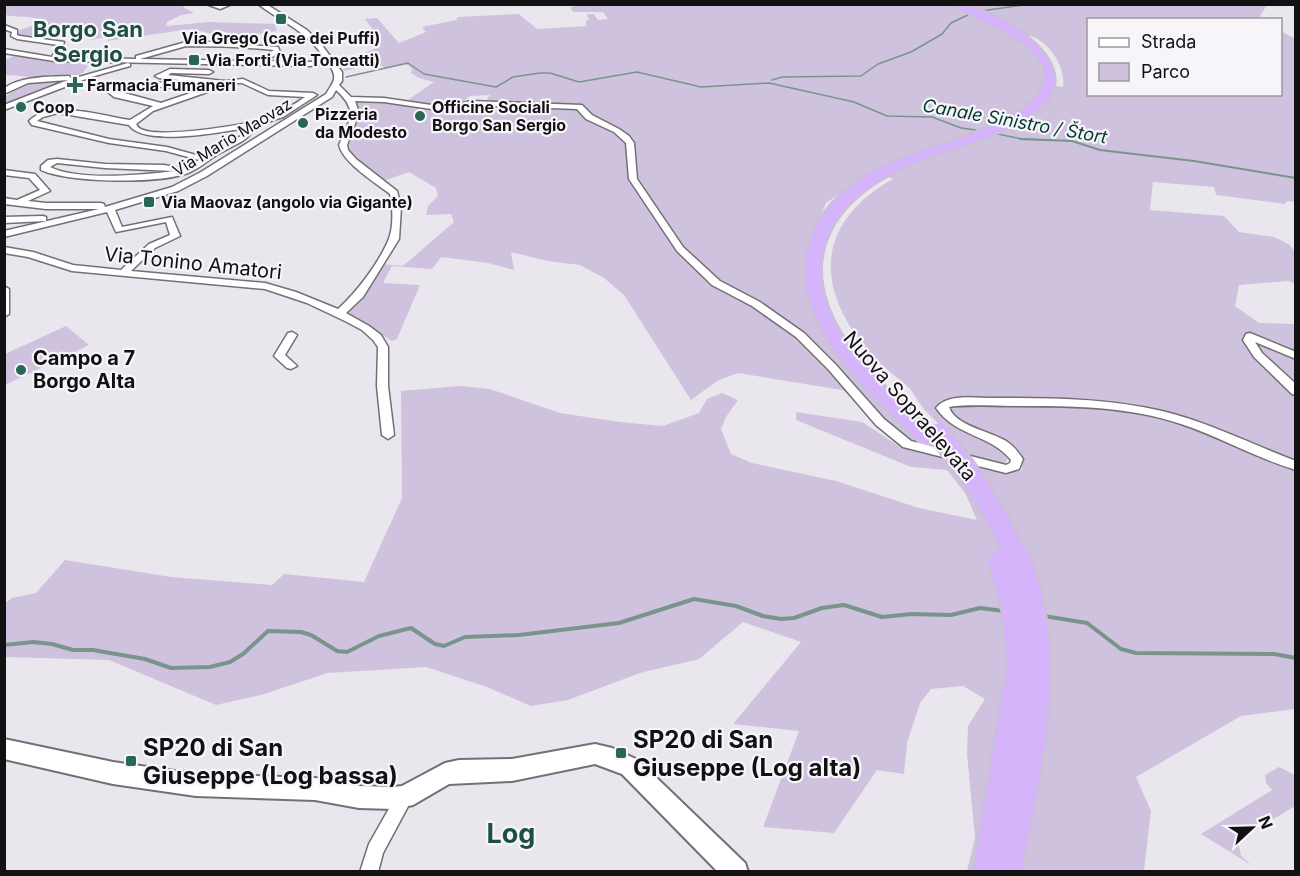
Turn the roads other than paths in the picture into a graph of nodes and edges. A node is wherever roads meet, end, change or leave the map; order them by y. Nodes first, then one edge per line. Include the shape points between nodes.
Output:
1 (209, 4) edge
2 (229, 4) edge
3 (261, 4) edge
4 (959, 4) edge
5 (967, 4) edge
6 (4, 27) edge
7 (1023, 36) junction
8 (4, 51) edge
9 (54, 59) junction
10 (89, 60) junction
11 (131, 60) junction
12 (159, 61) junction
13 (331, 61) junction
14 (258, 63) junction
15 (209, 72) dead end
16 (88, 75) junction
17 (159, 76) junction
18 (78, 78) junction
19 (175, 78) junction
20 (129, 79) dead end
21 (226, 82) junction
22 (164, 85) junction
23 (336, 86) junction
24 (204, 90) junction
25 (4, 92) edge
26 (313, 95) junction
27 (329, 95) junction
28 (351, 99) junction
29 (160, 105) junction
30 (4, 108) edge
31 (132, 123) junction
32 (251, 126) junction
33 (209, 156) junction
34 (185, 171) junction
35 (4, 172) edge
36 (9, 202) edge
37 (121, 206) junction
38 (110, 209) junction
39 (4, 220) edge
40 (62, 220) junction
41 (4, 227) edge
42 (24, 229) junction
43 (4, 234) edge
44 (4, 250) edge
45 (124, 272) junction
46 (4, 289) edge
47 (4, 314) edge
48 (339, 314) junction
49 (292, 335) dead end
50 (1296, 356) edge
51 (291, 366) dead end
52 (1293, 389) edge
53 (388, 435) dead end
54 (932, 436) junction
55 (1296, 466) edge
56 (4, 749) edge
57 (405, 797) junction
58 (369, 872) edge
59 (736, 872) edge
60 (987, 872) edge
61 (1007, 872) edge

1 - 2 street
3 - 13 street via 310,35
4 - 7 highway, Nuova Sopraelevata
5 - 7 highway, Nuova Sopraelevata
6 - 9 street via 15,31 14,36 19,38 62,43
7 - 54 highway, Nuova Sopraelevata via 1043,50 1059,78 1046,106 1017,125 886,175 844,210 831,230 824,253 826,293 845,334
8 - 9 street
9 - 10 street
10 - 11 street
10 - 16 street via 93,68
11 - 12 street
11 - 14 street via 186,44 276,48 278,51
12 - 14 street
12 - 16 street
13 - 14 street
13 - 23 street via 338,72
15 - 17 street via 170,71
16 - 18 street
17 - 19 street
17 - 20 street
18 - 25 street via 29,81
18 - 30 street
19 - 21 street
19 - 22 street
21 - 24 street
21 - 26 street via 243,81 268,93
22 - 24 street
22 - 29 street via 111,90 117,95
23 - 27 street, Via Mario Maovaz
23 - 28 street
24 - 29 street
26 - 27 street
26 - 32 street via 277,117
27 - 37 street, Via Mario Maovaz via 191,181
28 - 48 street via 355,118 344,150 394,193 397,207 394,239 359,295
28 - 55 street via 445,109 471,103 579,107 590,118 627,138 633,179 680,249 716,283 800,335 880,422 907,444 1006,469 1015,466 1013,452 954,421 942,408 946,404 1070,404 1164,415
29 - 31 street
31 - 32 street via 136,130 151,134
31 - 33 street via 53,111 33,120 109,141 167,148 196,158
32 - 33 street via 244,138
33 - 34 street
34 - 34 street via 57,161 44,168 52,173 85,177 157,177
35 - 36 street via 30,175 46,191
36 - 37 street
37 - 38 street, Via Mario Maovaz
38 - 40 street, Via Mario Maovaz
38 - 45 street via 118,230 169,219 175,236 152,246
39 - 40 street
40 - 42 street, Via Mario Maovaz
41 - 42 street
42 - 43 street, Via Mario Maovaz
44 - 45 street, Via Tonino Amatori via 72,268
45 - 48 street, Via Tonino Amatori via 265,286 290,291
46 - 47 street
48 - 53 street, Via Tonino Amatori via 377,337 384,348 382,379
49 - 51 street via 279,356
50 - 52 street via 1258,337 1250,336 1248,340
54 - 60 highway, Nuova Sopraelevata, bridge via 985,518 1005,567 1016,610 1021,666
54 - 61 highway, Nuova Sopraelevata, bridge via 971,472 998,518 1017,560 1032,612 1037,668 1034,706 1028,762
56 - 57 street via 113,773 196,785
57 - 58 street via 375,850
57 - 59 street via 445,774 519,770 595,754 630,767

